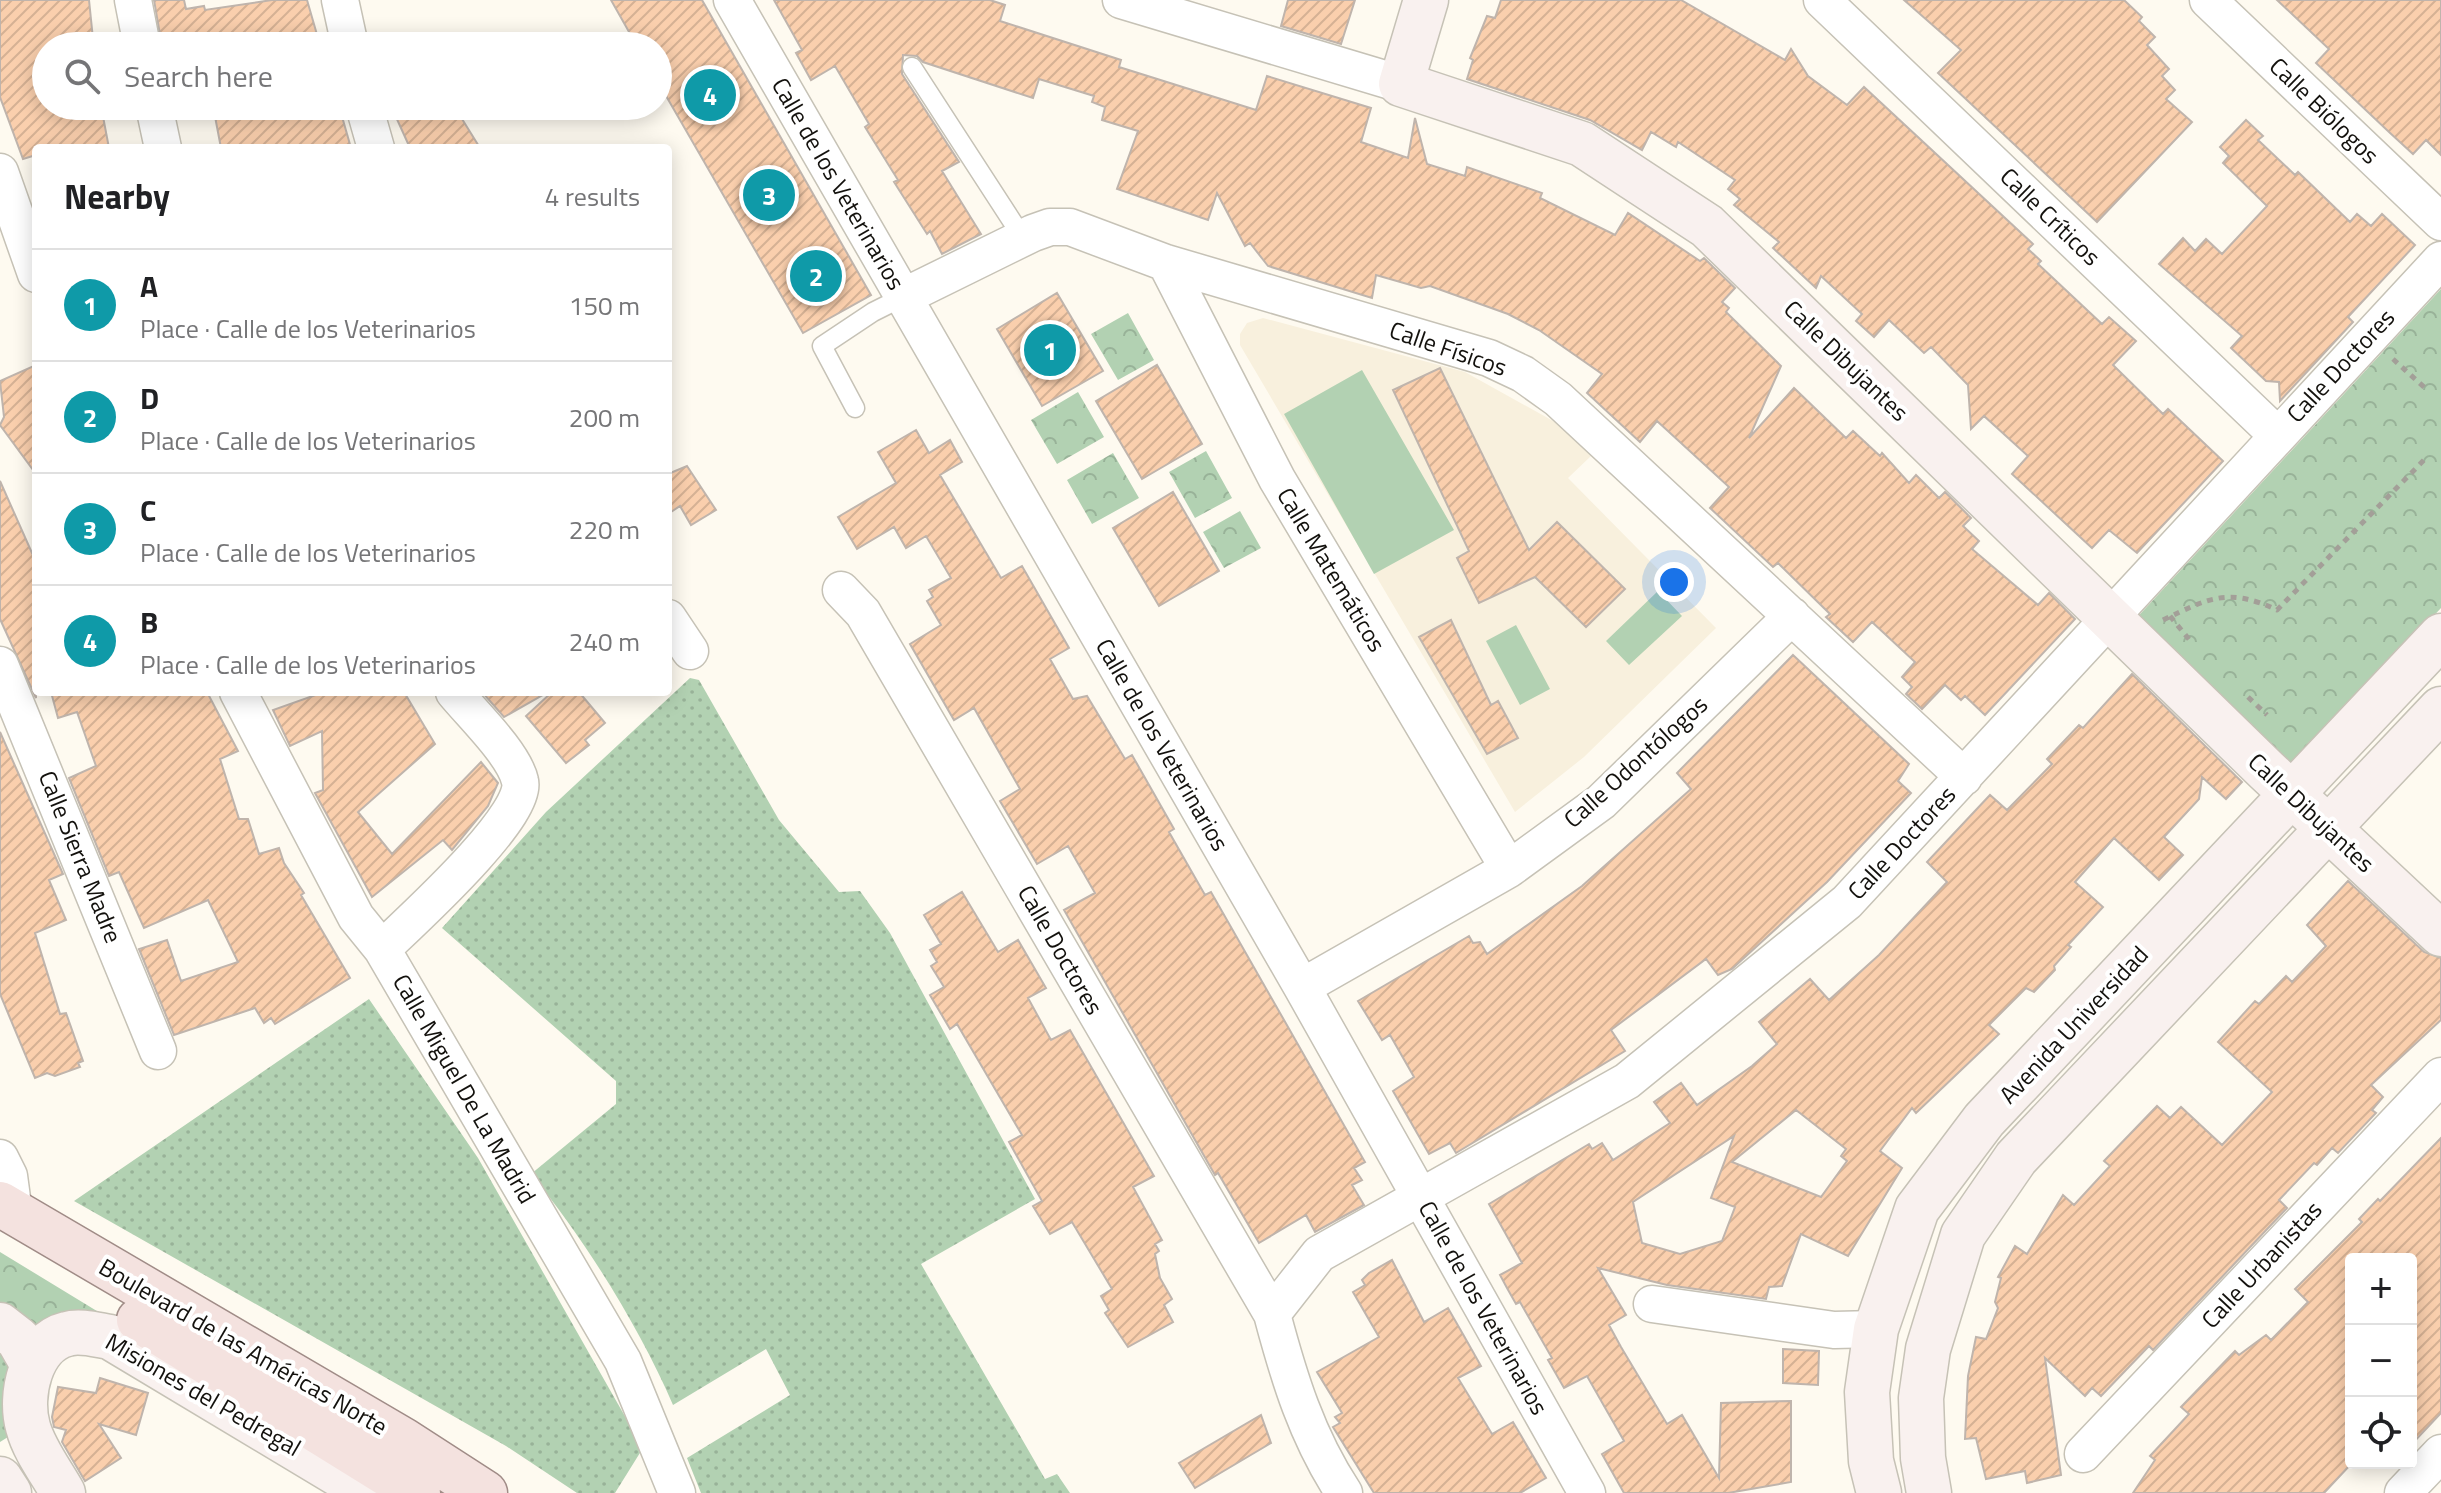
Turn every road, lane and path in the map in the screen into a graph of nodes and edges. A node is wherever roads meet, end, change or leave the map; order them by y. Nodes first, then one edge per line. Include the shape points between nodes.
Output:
1 (133, 0) edge
2 (340, 0) edge
3 (732, 0) edge
4 (1121, 0) edge
5 (1426, 0) edge
6 (1822, 0) edge
7 (2208, 0) edge
8 (139, 32) edge
9 (347, 32) edge
10 (912, 67) dead end
11 (1401, 84) junction
12 (157, 120) edge
13 (368, 120) edge
14 (162, 144) edge
15 (375, 144) edge
16 (0, 172) edge
17 (2441, 222) edge
18 (1023, 238) junction
19 (2441, 260) edge
20 (32, 263) edge
21 (1166, 263) junction
22 (903, 297) junction
23 (2387, 355) dead end
24 (2425, 388) dead end
25 (855, 408) dead end
26 (2277, 435) junction
27 (2426, 458) dead end
28 (841, 590) dead end
29 (1792, 616) junction
30 (2107, 617) junction
31 (2159, 621) dead end
32 (672, 624) edge
33 (2441, 636) edge
34 (690, 651) dead end
35 (0, 665) edge
36 (240, 696) edge
37 (457, 696) edge
38 (2441, 709) edge
39 (1964, 777) junction
40 (2291, 794) junction
41 (2327, 829) junction
42 (1509, 869) junction
43 (2441, 934) edge
44 (382, 949) junction
45 (1302, 987) junction
46 (158, 1051) dead end
47 (2441, 1076) edge
48 (0, 1158) edge
49 (1422, 1199) junction
50 (5, 1217) edge
51 (1652, 1304) dead end
52 (1272, 1314) junction
53 (0, 1325) edge
54 (1876, 1329) junction
55 (33, 1365) junction
56 (2441, 1453) edge
57 (2083, 1454) dead end
58 (0, 1479) edge
59 (9, 1493) edge
60 (63, 1493) edge
61 (370, 1493) edge
62 (418, 1493) edge
63 (485, 1493) edge
64 (677, 1493) edge
65 (1344, 1493) edge
66 (1587, 1493) edge
67 (1879, 1493) edge
68 (1929, 1493) edge
69 (2403, 1493) edge

1 - 8 street
2 - 9 street
3 - 22 street, Calle de los Veterinarios
4 - 11 street, Calle Dibujantes
5 - 11 street
6 - 26 street, Calle Críticos
7 - 17 street, Calle Biólogos
10 - 18 lane
11 - 30 street, Calle Dibujantes via 1582,144 1707,226
12 - 14 street
13 - 15 street
16 - 20 street
18 - 21 street, Calle Físicos via 1050,227 1070,227
18 - 22 street, Calle Físicos
19 - 26 street, Calle Doctores
21 - 29 street, Calle Físicos via 1489,358 1523,374 1558,399
21 - 42 street, Calle Matemáticos via 1277,479
22 - 25 lane via 822,346
22 - 45 street, Calle de los Veterinarios
23 - 24 path
26 - 30 street, Calle Doctores
27 - 31 path via 2277,610 2248,597 2213,598
28 - 52 street, Calle Doctores via 870,624
29 - 39 street, Calle Físicos
29 - 42 street, Calle Odontólogos via 1601,802
30 - 39 street, Calle Doctores
30 - 40 street, Calle Dibujantes
32 - 34 street
33 - 40 street, Avenida Universidad
35 - 46 street, Calle Sierra Madre
36 - 44 street, Calle Miguel De La Madrid via 356,917
37 - 44 street via 509,760 521,782 518,802 477,855
38 - 41 street, Avenida Universidad
39 - 49 street, Calle Doctores via 1847,902 1627,1081
40 - 41 street, Calle Dibujantes
40 - 54 street, Avenida Universidad via 1984,1120 1917,1209
41 - 43 street, Calle Dibujantes
41 - 68 street, Avenida Universidad via 2016,1158 1963,1235 1928,1349 1921,1398
42 - 45 street, Calle Odontólogos
44 - 64 street, Calle Miguel De La Madrid via 623,1361
45 - 49 street, Calle de los Veterinarios
47 - 57 street, Calle Urbanistas
48 - 50 street via 9,1176
49 - 52 street, Calle Doctores via 1319,1254
49 - 66 street, Calle de los Veterinarios
50 - 62 main road, Boulevard de las Américas Norte
50 - 63 main road, Boulevard de las Américas Norte via 389,1432
51 - 54 street via 1834,1330
52 - 65 street, Calle Doctores via 1317,1452
53 - 55 street via 18,1339
54 - 67 street, Avenida Universidad via 1867,1392 1871,1461
55 - 60 street via 24,1399 28,1430
55 - 61 street, Misiones del Pedregal via 46,1345 67,1334 110,1337
56 - 69 street
58 - 59 street

